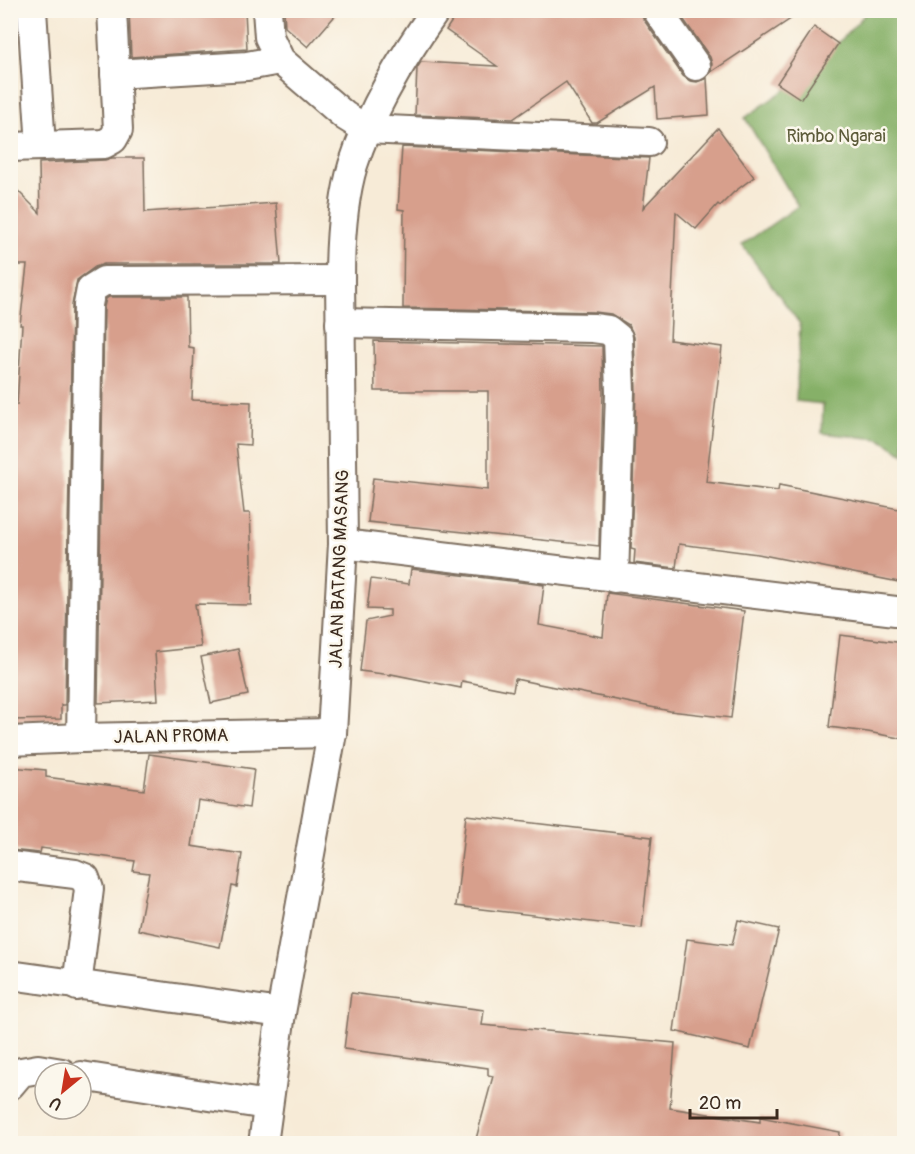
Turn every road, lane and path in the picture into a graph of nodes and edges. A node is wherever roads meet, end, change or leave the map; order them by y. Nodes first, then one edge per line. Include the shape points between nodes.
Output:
1 (32, 10) edge
2 (112, 10) edge
3 (267, 10) edge
4 (436, 10) edge
5 (657, 10) edge
6 (280, 60) junction
7 (696, 66) dead end
8 (115, 74) junction
9 (366, 129) junction
10 (649, 142) dead end
11 (41, 146) junction
12 (10, 147) edge
13 (340, 280) junction
14 (340, 323) junction
15 (344, 544) junction
16 (614, 578) junction
17 (904, 612) edge
18 (332, 733) junction
19 (81, 738) junction
20 (10, 741) edge
21 (10, 866) edge
22 (10, 975) edge
23 (76, 986) junction
24 (281, 1013) junction
25 (33, 1070) edge
26 (93, 1078) edge
27 (10, 1085) edge
28 (268, 1105) junction
29 (262, 1143) edge

1 - 11 street
2 - 8 street
3 - 6 street via 269,37
4 - 9 street, JALAN BATANG MASANG
5 - 7 street
6 - 8 street via 247,66
6 - 9 street via 345,116
8 - 11 street via 118,130 113,139 104,144
9 - 10 street
9 - 13 street, JALAN BATANG MASANG via 352,167 344,207
11 - 12 street
13 - 14 street, JALAN BATANG MASANG
13 - 19 street via 104,281 91,289
14 - 15 street, JALAN BATANG MASANG
14 - 16 street via 593,328 608,330 618,338
15 - 16 street
15 - 18 street, JALAN BATANG MASANG
16 - 17 street
18 - 19 street, JALAN PROMA
18 - 24 street, JALAN BATANG MASANG
19 - 20 street, JALAN PROMA
21 - 23 street via 85,878 89,889
22 - 23 street
23 - 24 street
24 - 28 street, JALAN BATANG MASANG
25 - 27 street via 21,1072
26 - 28 street
28 - 29 street, JALAN BATANG MASANG

